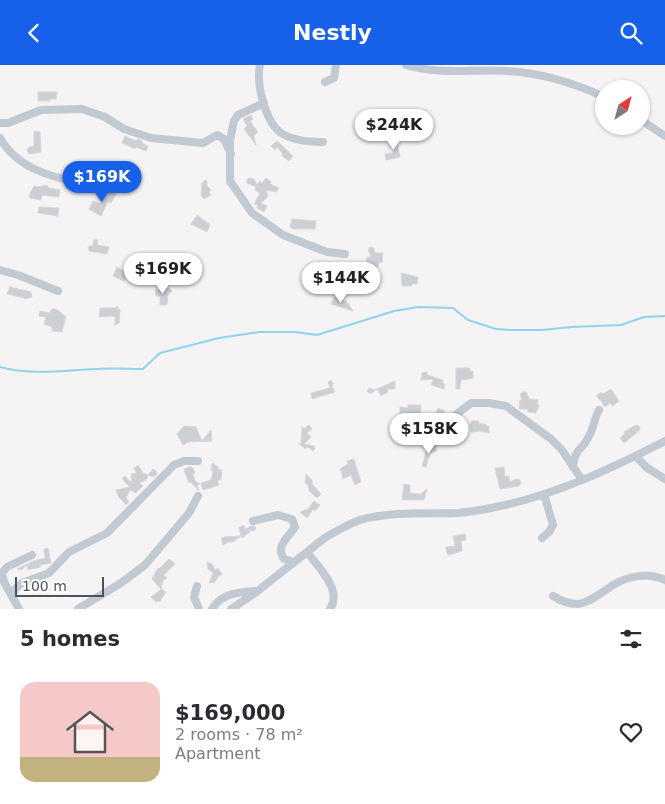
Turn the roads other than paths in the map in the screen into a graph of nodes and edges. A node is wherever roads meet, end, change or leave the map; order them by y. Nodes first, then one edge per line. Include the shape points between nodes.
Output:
1 (260, 65) edge
2 (336, 65) edge
3 (406, 65) edge
4 (325, 83) dead end
5 (595, 93) edge
6 (264, 103) junction
7 (4, 123) edge
8 (650, 126) edge
9 (665, 136) edge
10 (0, 138) edge
11 (323, 142) dead end
12 (231, 154) junction
13 (82, 183) dead end
14 (345, 254) dead end
15 (0, 270) edge
16 (58, 291) dead end
17 (599, 410) dead end
18 (453, 417) dead end
19 (665, 441) edge
20 (636, 456) junction
21 (198, 461) dead end
22 (573, 467) junction
23 (665, 479) edge
24 (582, 480) junction
25 (544, 494) junction
26 (198, 496) dead end
27 (253, 521) dead end
28 (542, 538) dead end
29 (307, 552) junction
30 (32, 555) dead end
31 (294, 562) junction
32 (665, 580) edge
33 (197, 586) dead end
34 (257, 591) junction
35 (12, 596) junction
36 (553, 596) dead end
37 (19, 609) edge
38 (78, 609) edge
39 (199, 609) edge
40 (212, 609) edge
41 (232, 609) edge
42 (330, 609) edge

1 - 6 street via 258,82
2 - 4 street via 334,78
3 - 5 street via 445,71 516,71 571,83
6 - 11 street via 283,134
6 - 12 street via 235,118 231,130
7 - 12 street via 41,110 82,109 105,117 124,129 152,137 203,143 217,135 224,139
8 - 9 street
10 - 13 street via 9,152 34,169
12 - 14 street via 230,181 258,219 288,237 327,252
15 - 16 street
17 - 22 street via 590,436 576,453
18 - 22 street via 471,403 506,407 551,439
19 - 20 street
20 - 23 street
20 - 24 street
21 - 35 street via 174,465 107,533 69,552 49,573 22,583
22 - 24 street
24 - 25 street
25 - 28 street via 553,525
25 - 29 street via 460,513 399,514 360,520 338,530
26 - 38 street via 189,513 145,565
27 - 31 street via 278,515 292,519 295,527 281,551 284,559
29 - 31 street
29 - 42 street via 332,588 334,600
30 - 35 street via 7,567 2,573
31 - 34 street
32 - 36 street via 647,575 635,577 618,582 579,603 567,603
33 - 39 street via 194,597
34 - 40 street via 227,595
34 - 41 street
35 - 37 street

